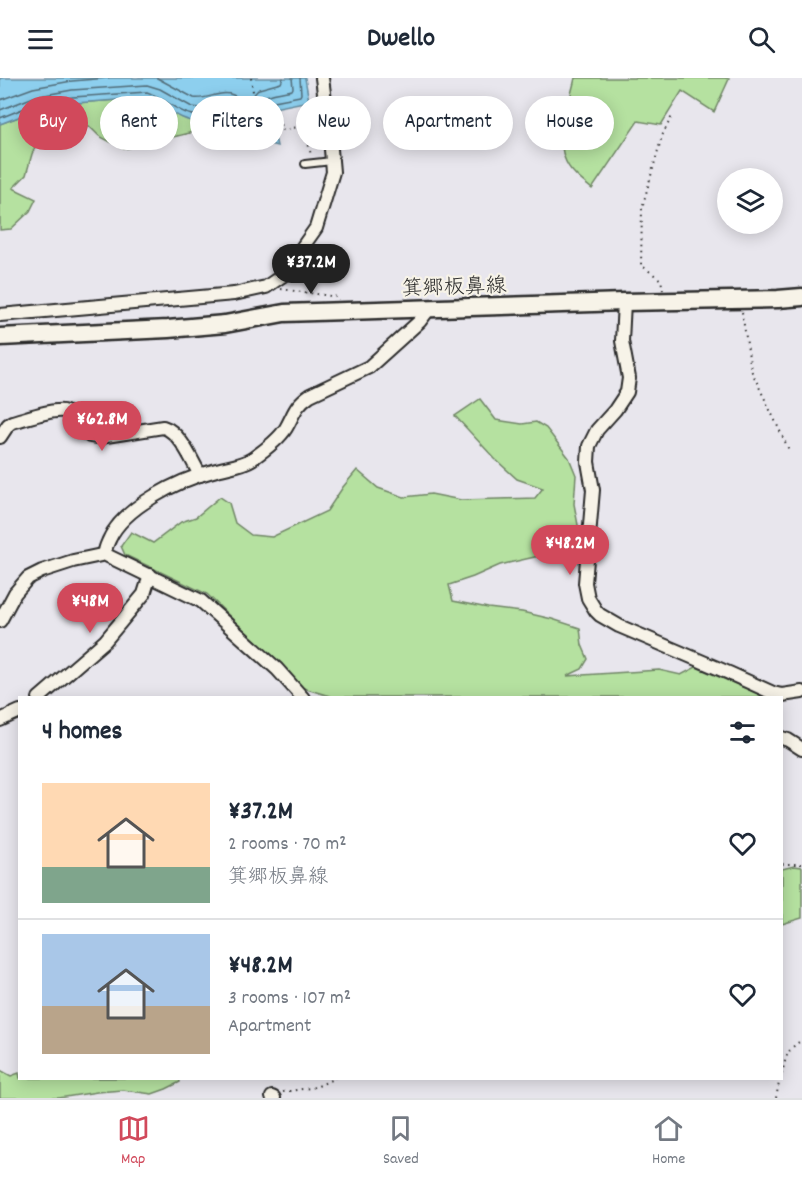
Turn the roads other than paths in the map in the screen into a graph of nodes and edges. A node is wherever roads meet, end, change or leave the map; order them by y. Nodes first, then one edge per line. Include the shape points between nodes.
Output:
1 (322, 78) edge
2 (333, 161) junction
3 (309, 164) road end
4 (802, 297) edge
5 (624, 302) junction
6 (429, 309) junction
7 (0, 315) edge
8 (0, 337) edge
9 (0, 437) edge
10 (200, 475) junction
11 (106, 554) junction
12 (150, 575) junction
13 (0, 621) edge
14 (802, 692) edge
15 (41, 696) edge
16 (301, 696) edge
17 (18, 712) edge
18 (0, 720) edge
19 (783, 738) edge
20 (802, 749) edge

1 - 2 street
2 - 3 lane
2 - 7 street via 315,228 282,276 271,285 234,294
4 - 5 main road, 箕郷板鼻線
5 - 6 main road, 箕郷板鼻線
5 - 14 street via 622,340 629,378 627,392 589,446 593,490 585,582 588,598 600,615 619,626 772,693
6 - 8 main road, 箕郷板鼻線 via 284,313 168,329
6 - 10 street via 369,367 302,401 281,435 252,459
9 - 10 street via 12,422 57,410 71,414 90,436 163,427 170,429 184,446
10 - 11 street via 169,489 124,518 113,533
11 - 12 street
11 - 13 street via 72,561 28,578
12 - 15 street via 144,594 105,641
12 - 16 street via 201,601 277,669
17 - 18 street
19 - 20 street

